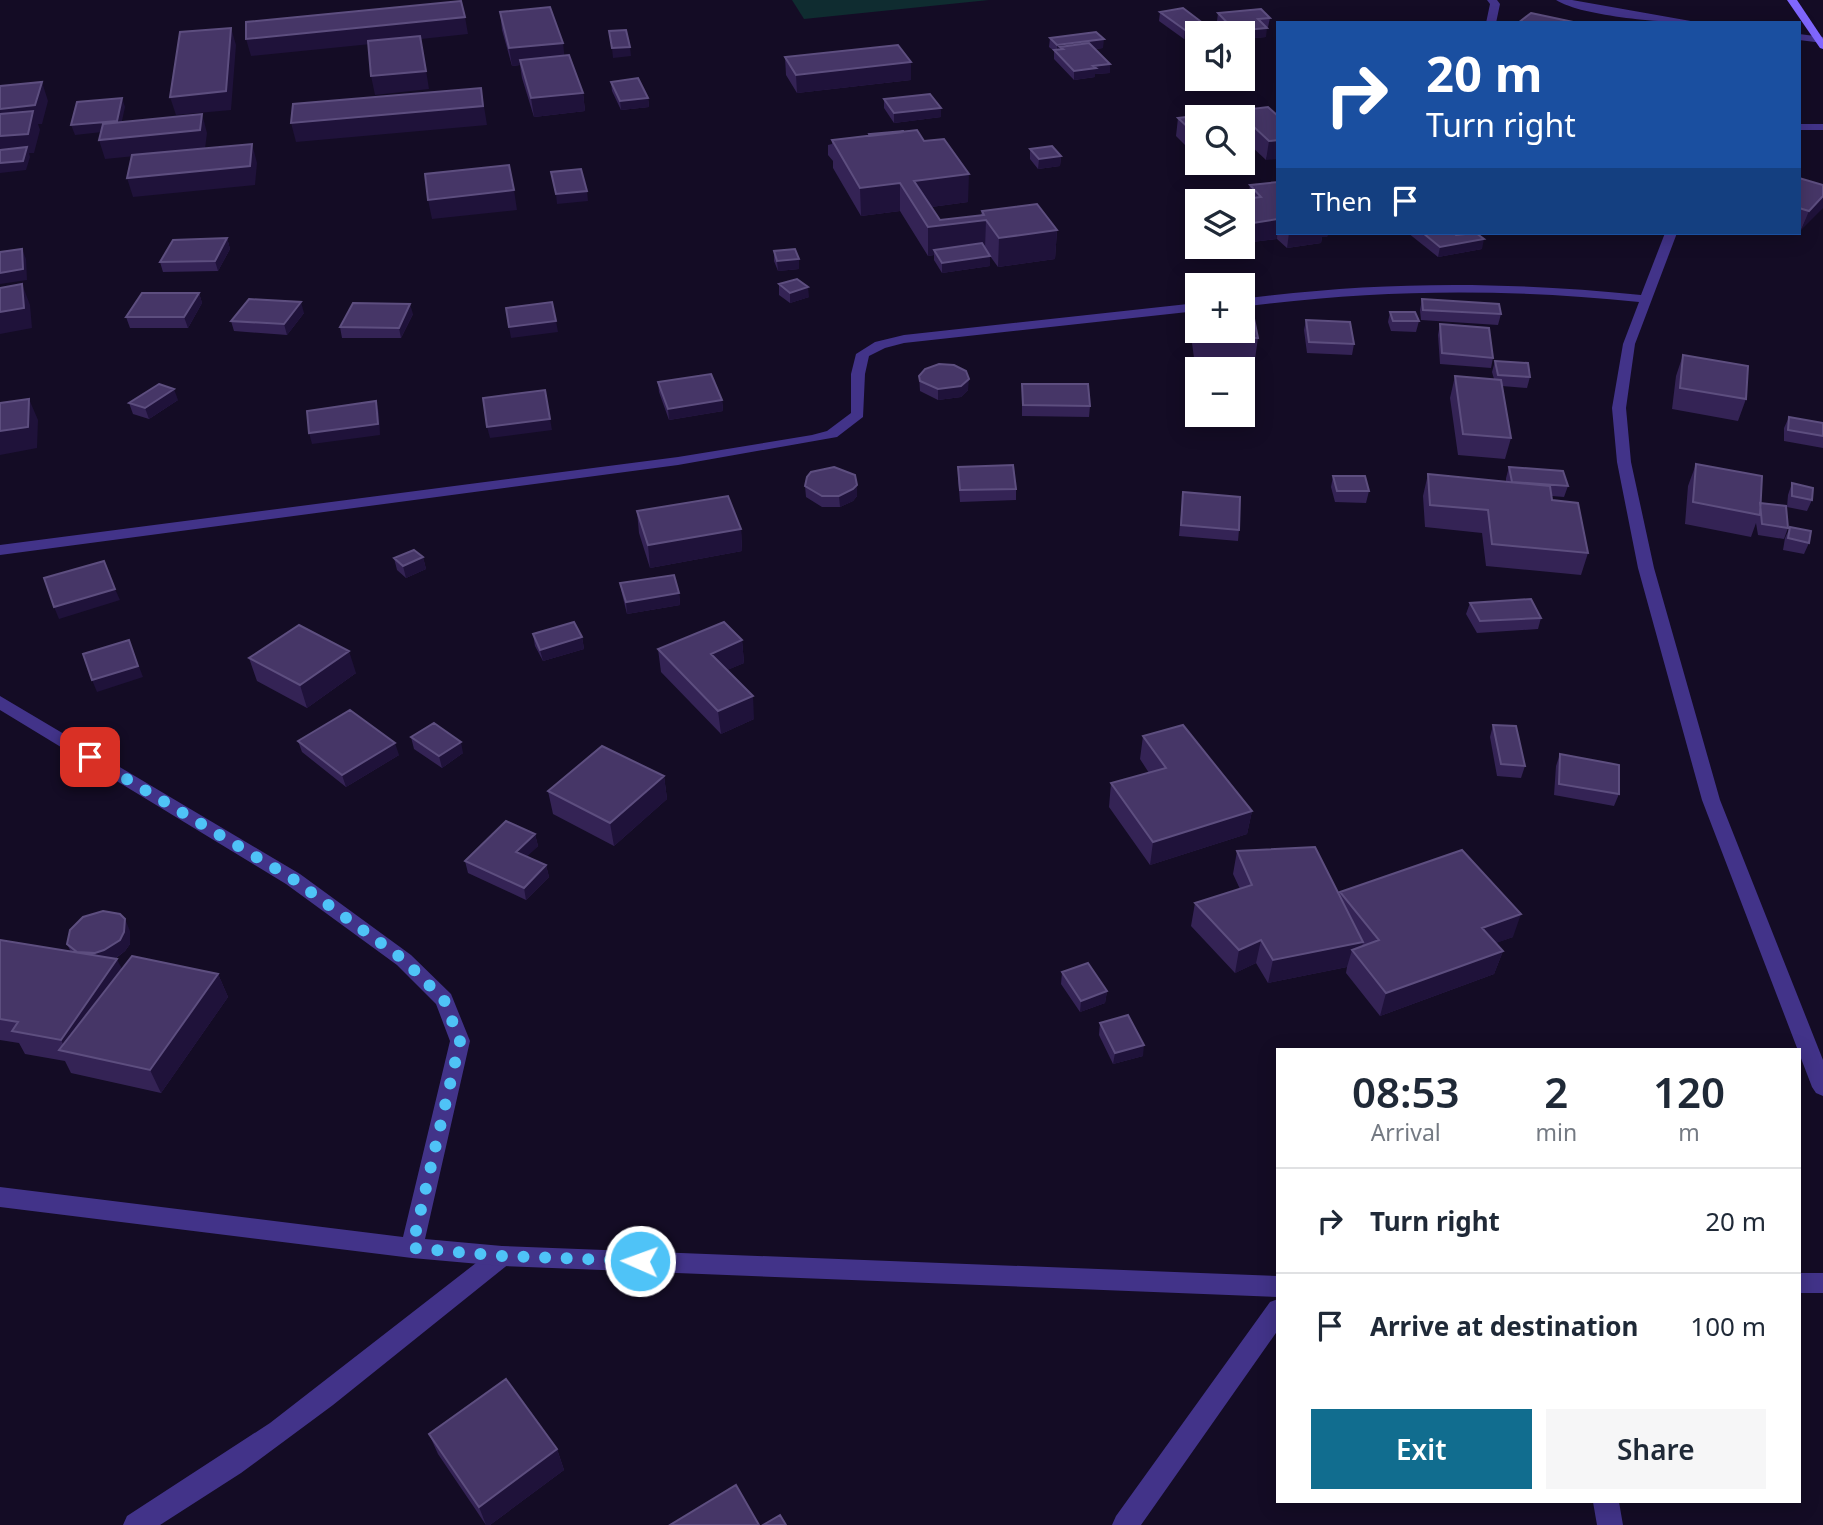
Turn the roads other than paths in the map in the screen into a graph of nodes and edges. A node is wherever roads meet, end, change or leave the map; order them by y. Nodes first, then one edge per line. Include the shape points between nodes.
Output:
1 (1492, 0) edge
2 (1561, 0) edge
3 (1792, 0) edge
4 (1491, 21) edge
5 (1683, 21) edge
6 (1801, 37) edge
7 (1821, 42) edge
8 (1801, 127) edge
9 (1823, 127) edge
10 (1667, 235) edge
11 (1647, 299) junction
12 (1255, 301) edge
13 (1185, 308) edge
14 (0, 550) edge
15 (0, 702) edge
16 (1823, 1087) edge
17 (0, 1197) edge
18 (412, 1248) junction
19 (502, 1256) junction
20 (1801, 1283) edge
21 (1823, 1283) edge
22 (1276, 1287) edge
23 (1276, 1313) edge
24 (1606, 1503) edge
25 (136, 1525) edge
26 (1125, 1525) edge
27 (1610, 1525) edge

1 - 4 street
2 - 5 street
3 - 7 main road
6 - 7 street
8 - 9 street
10 - 11 street
11 - 12 street via 1477,287 1354,290
11 - 16 street via 1629,344 1619,408 1624,462 1646,568 1711,800
13 - 14 street via 880,345 863,354 858,414 832,434 812,439 678,461
15 - 18 street via 293,879 404,960 444,1000 460,1041
17 - 18 street
18 - 19 street
19 - 22 street
19 - 25 street via 259,1446
20 - 21 street
23 - 26 street
24 - 27 street

